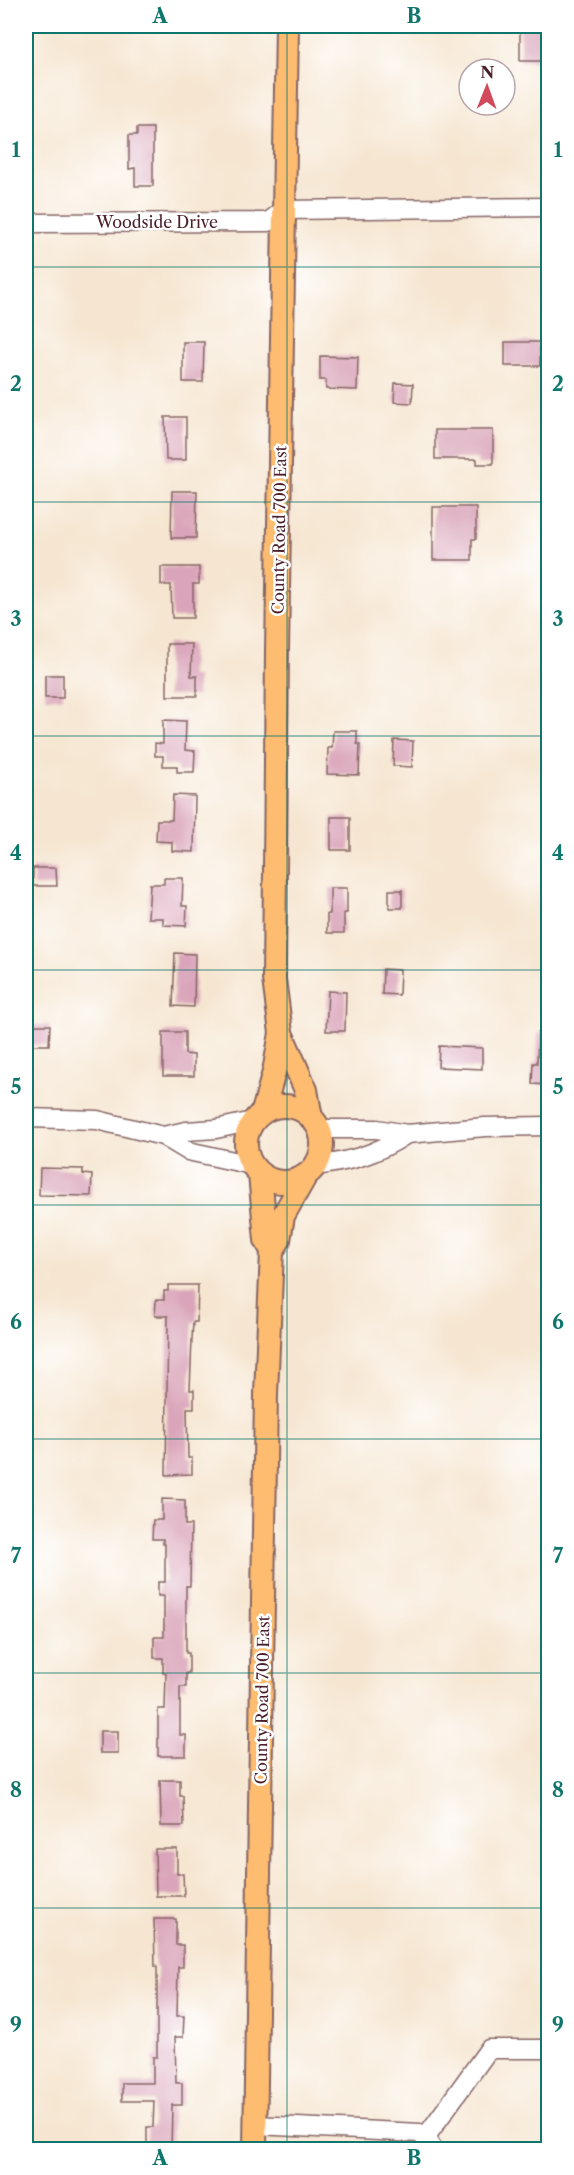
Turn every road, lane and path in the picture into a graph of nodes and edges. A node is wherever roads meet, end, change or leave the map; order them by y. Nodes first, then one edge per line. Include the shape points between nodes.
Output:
1 (287, 26) edge
2 (549, 207) edge
3 (284, 210) junction
4 (26, 223) edge
5 (281, 1033) junction
6 (258, 1117) junction
7 (26, 1118) edge
8 (315, 1123) junction
9 (549, 1126) edge
10 (406, 1134) junction
11 (163, 1136) junction
12 (256, 1170) junction
13 (310, 1171) junction
14 (272, 1251) junction
15 (549, 2049) edge
16 (256, 2125) junction
17 (429, 2144) edge
18 (255, 2150) edge

1 - 3 main road, County Road 700 East
2 - 3 street
3 - 4 street, Woodside Drive via 268,222
3 - 5 main road, County Road 700 East via 274,979
5 - 6 main road, County Road 700 East via 274,1072
5 - 8 main road, County Road 700 East via 306,1090
6 - 8 main road via 275,1107 288,1107 300,1110
6 - 11 street via 216,1129
6 - 12 main road via 248,1131 246,1143
7 - 11 street via 97,1120
8 - 10 street
8 - 13 main road via 322,1141
9 - 10 street via 484,1126
10 - 13 street via 384,1150
11 - 12 street via 188,1151
12 - 13 main road via 270,1180 282,1182 294,1181
12 - 14 main road, County Road 700 East via 266,1240
13 - 14 main road, County Road 700 East via 283,1216 279,1240
14 - 16 main road, County Road 700 East via 266,1394
15 - 17 street via 489,2049
16 - 17 street via 420,2133
16 - 18 main road, County Road 700 East

